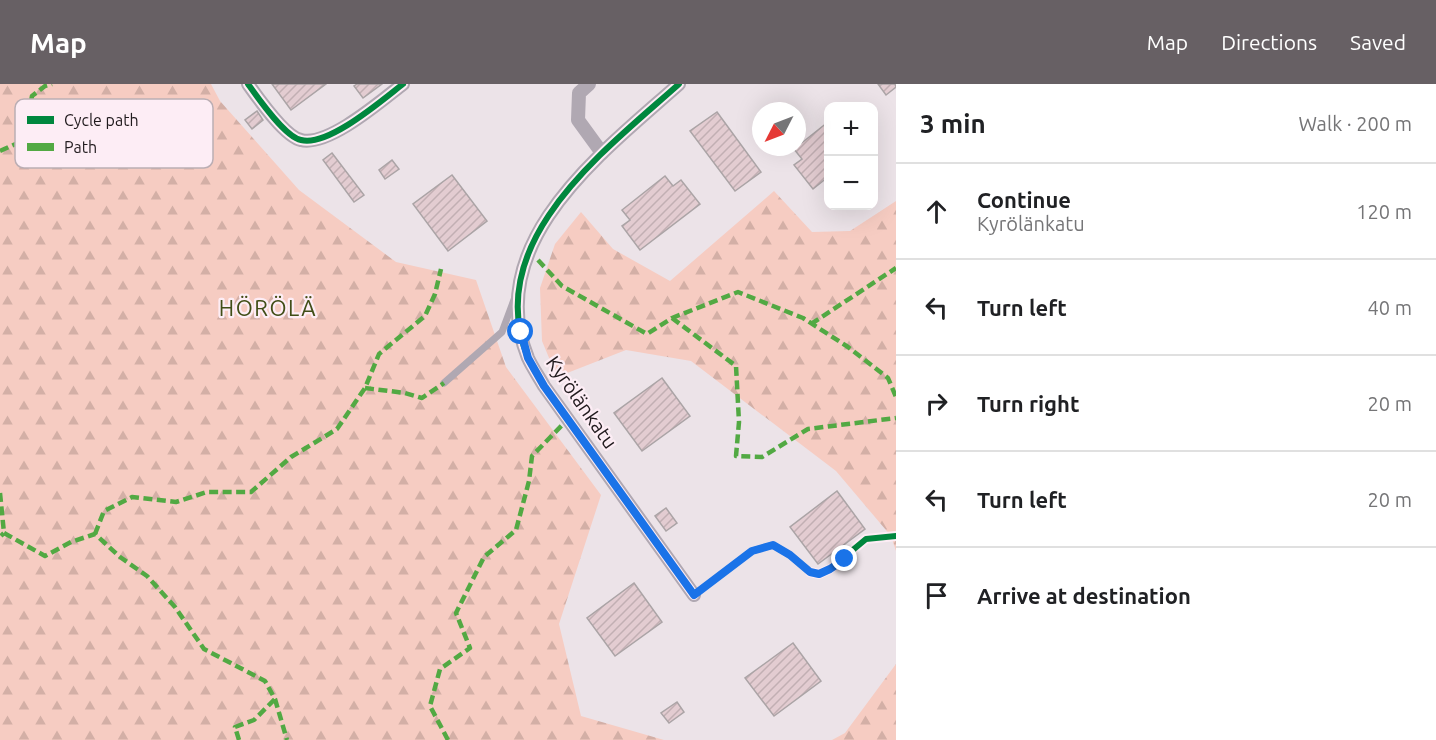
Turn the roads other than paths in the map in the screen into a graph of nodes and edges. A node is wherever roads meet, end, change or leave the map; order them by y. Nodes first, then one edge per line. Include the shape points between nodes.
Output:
1 (248, 84) edge
2 (403, 84) edge
3 (589, 84) edge
4 (669, 87) edge
5 (602, 153) junction
6 (519, 286) junction
7 (444, 383) dead end
8 (810, 572) dead end
9 (694, 595) joint

1 - 2 street via 271,116 299,140 316,141 356,120
3 - 5 street via 579,93 578,120
4 - 5 street, Kyrölänkatu
5 - 6 street, Kyrölänkatu via 548,215
6 - 7 lane via 502,332
6 - 9 street, Kyrölänkatu via 518,309 528,358
8 - 9 lane via 773,545 752,551

